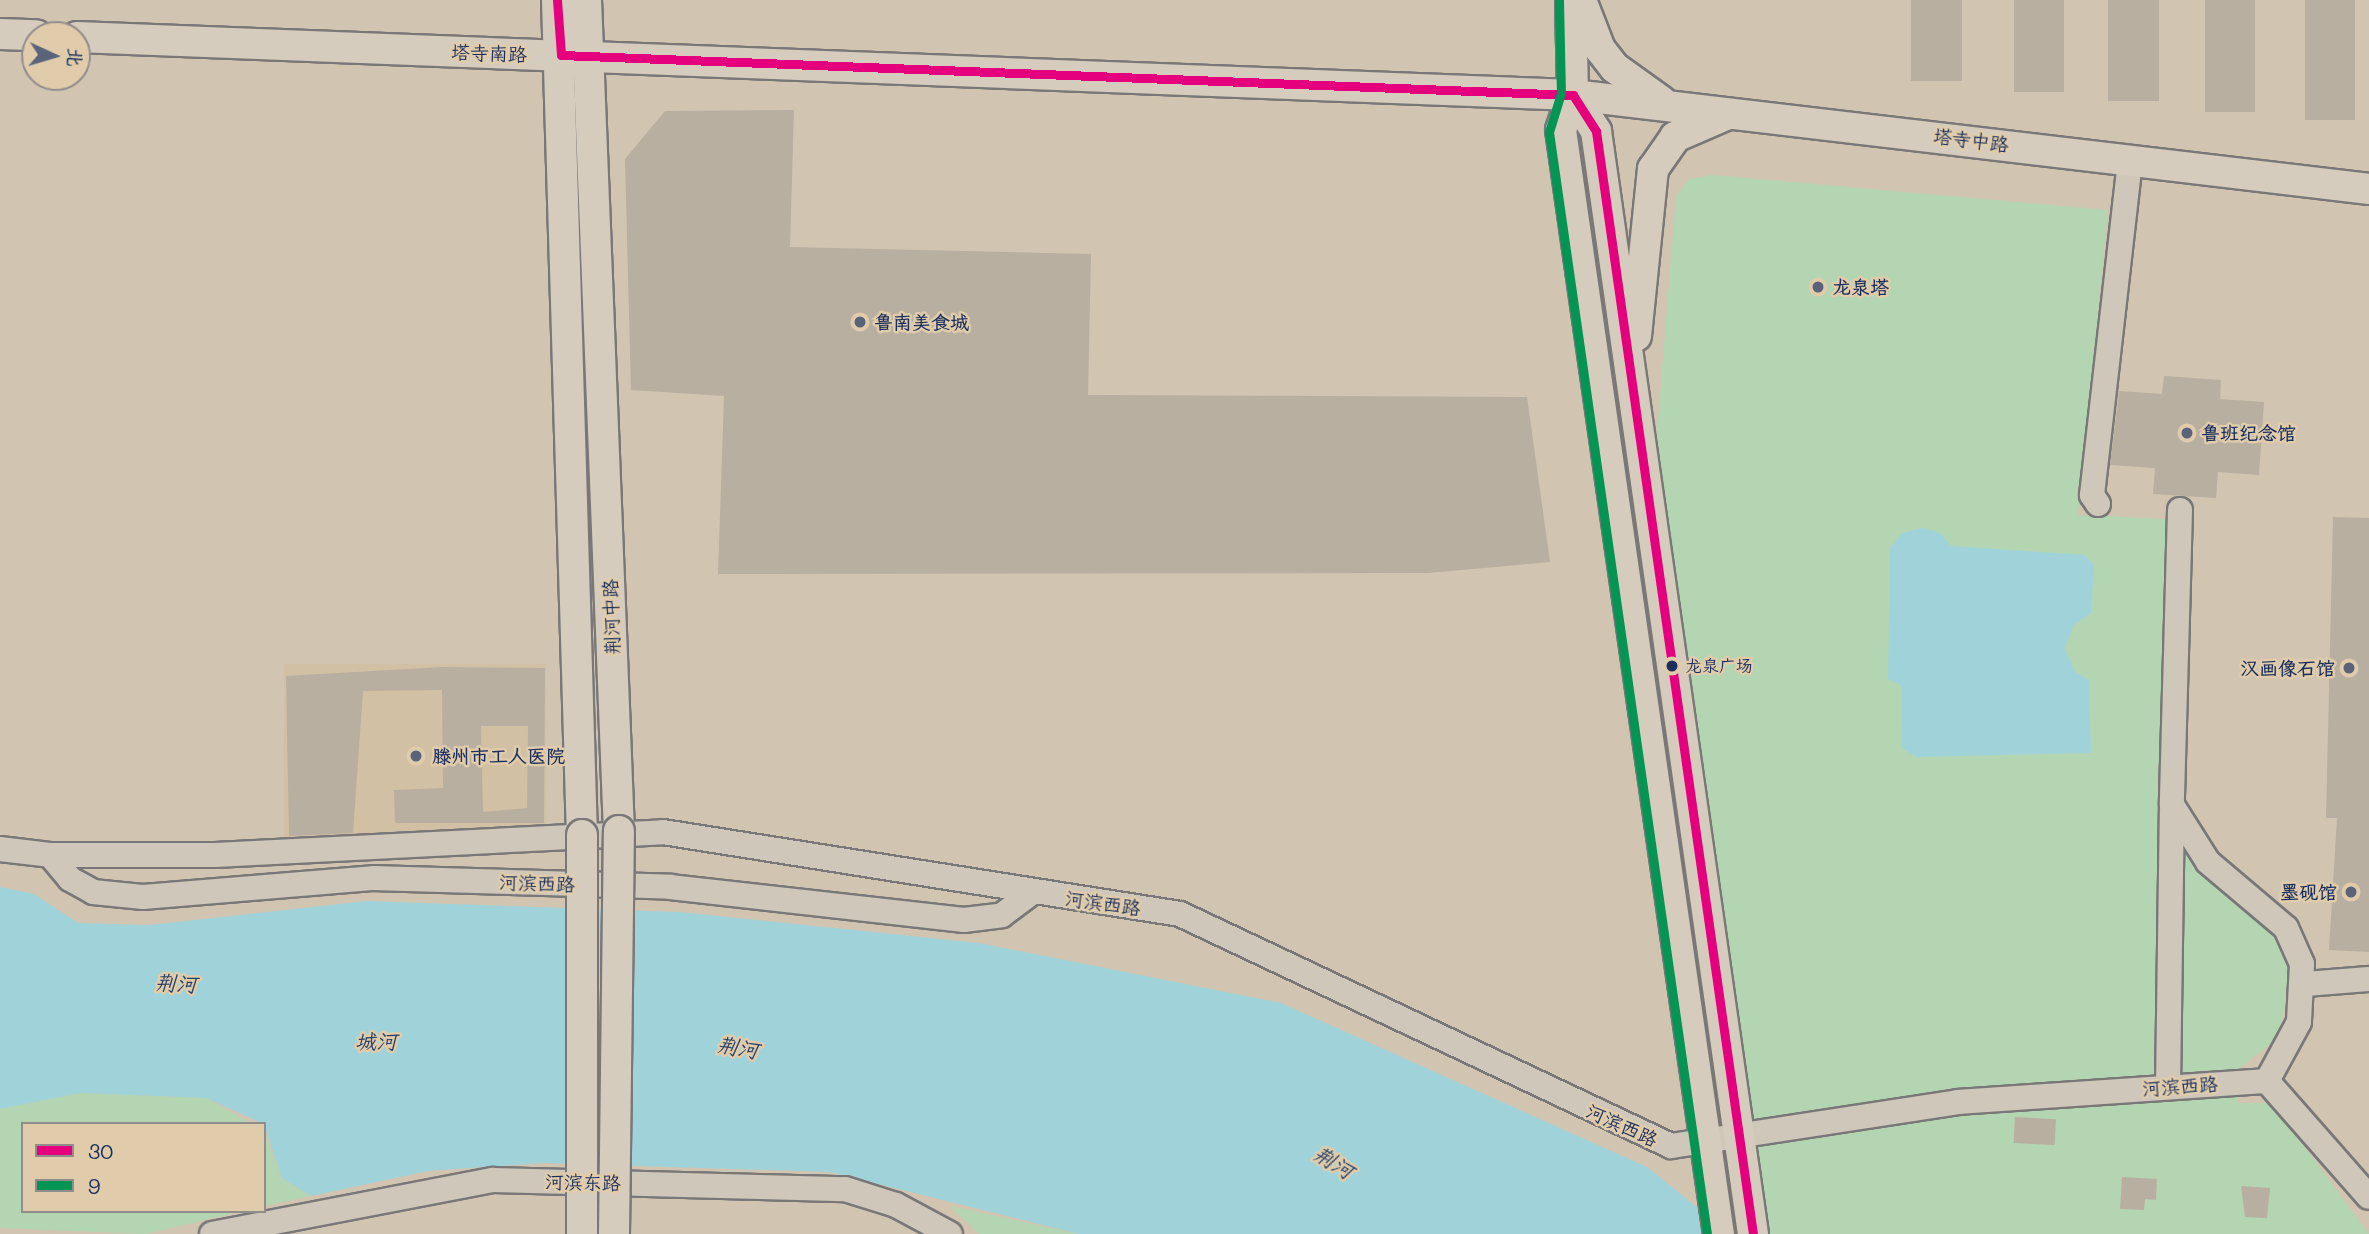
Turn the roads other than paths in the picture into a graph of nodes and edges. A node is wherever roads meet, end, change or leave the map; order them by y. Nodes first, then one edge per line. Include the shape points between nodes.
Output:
1 (557, 0) edge
2 (586, 0) edge
3 (1571, 0) edge
4 (1581, 0) edge
5 (0, 34) edge
6 (21, 35) edge
7 (91, 38) edge
8 (575, 56) junction
9 (1573, 95) junction
10 (1681, 106) junction
11 (1737, 112) junction
12 (2130, 159) junction
13 (2369, 189) edge
14 (1631, 382) junction
15 (2098, 504) dead end
16 (2180, 510) dead end
17 (2172, 804) junction
18 (619, 831) junction
19 (582, 835) junction
20 (0, 849) edge
21 (50, 855) junction
22 (1031, 893) junction
23 (2369, 979) edge
24 (2305, 985) junction
25 (2267, 1081) junction
26 (2168, 1087) junction
27 (1739, 1139) junction
28 (1707, 1143) junction
29 (2369, 1197) edge
30 (1751, 1222) edge
31 (212, 1234) edge
32 (582, 1234) edge
33 (614, 1234) edge
34 (950, 1234) edge
35 (1719, 1234) edge

1 - 8 main road, 荆河中路
2 - 8 main road, 荆河中路
3 - 9 main road
4 - 10 main road via 1600,49 1615,68 1658,100
5 - 6 main road
7 - 8 main road, 塔寺南路
8 - 9 main road, 塔寺南路
8 - 18 main road, 荆河中路
8 - 19 main road, 荆河中路
9 - 10 main road, 塔寺中路
9 - 14 main road via 1596,131
9 - 28 main road via 1561,130
10 - 11 main road, 塔寺中路
11 - 12 main road, 塔寺中路
11 - 14 main road via 1675,137 1653,169
12 - 13 main road, 塔寺中路
12 - 15 street via 2093,481
14 - 27 main road
16 - 17 street
17 - 24 street via 2208,862 2286,928
17 - 26 street
18 - 19 street, 河滨西路
18 - 22 street, 河滨西路 via 663,832
18 - 33 main road, 荆河中路, bridge
19 - 21 street, 河滨西路 via 215,855
19 - 32 main road, 荆河中路, bridge
20 - 21 street, 河滨西路
21 - 22 street, 河滨西路 via 70,879 93,892 143,897 388,878 670,887 964,920 1002,915
22 - 28 street, 河滨西路 via 1180,914 1644,1138 1671,1146
23 - 24 street
24 - 25 street via 2299,1022
25 - 26 street, 河滨西路
25 - 29 street
26 - 27 street, 河滨西路 via 1958,1102
27 - 28 street, 河滨西路
27 - 30 main road
28 - 35 main road
31 - 34 street, 河滨东路 via 493,1180 845,1189 896,1205

